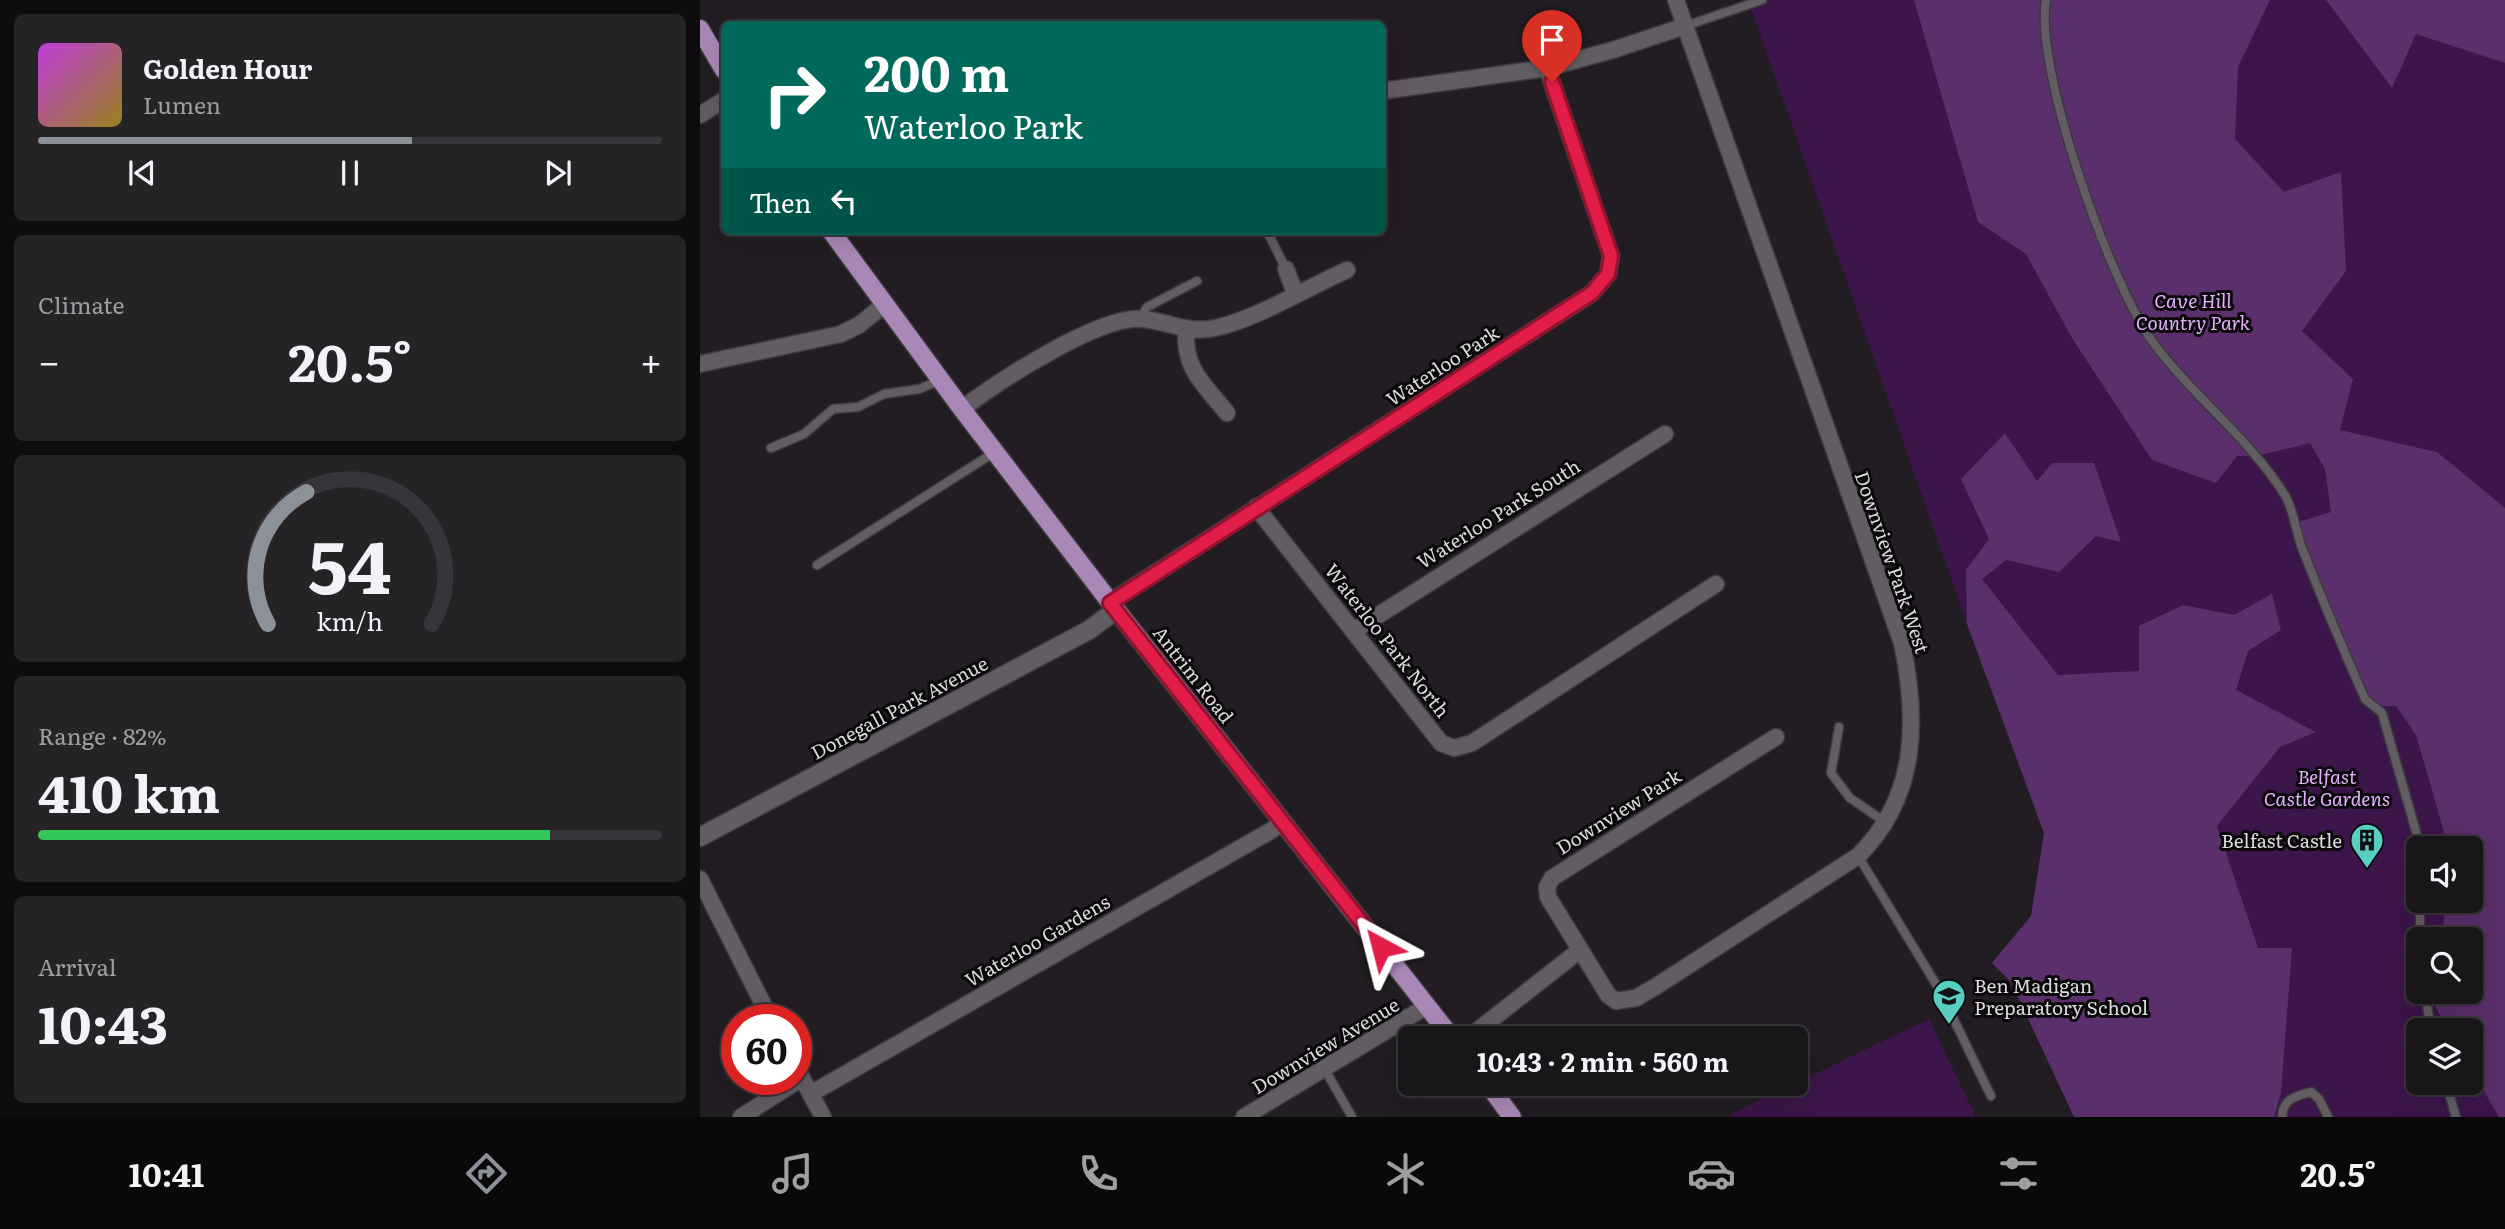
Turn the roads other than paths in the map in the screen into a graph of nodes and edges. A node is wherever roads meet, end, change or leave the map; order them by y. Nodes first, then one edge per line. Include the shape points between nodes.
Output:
1 (1676, 0) edge
2 (1762, 0) edge
3 (2046, 0) edge
4 (1685, 26) junction
5 (700, 29) edge
6 (721, 65) edge
7 (1547, 68) junction
8 (1386, 90) edge
9 (721, 102) edge
10 (700, 115) edge
11 (834, 235) edge
12 (1269, 235) edge
13 (1286, 269) joint
14 (1347, 270) dead end
15 (1196, 281) dead end
16 (1295, 293) junction
17 (884, 305) junction
18 (1140, 319) junction
19 (1186, 331) junction
20 (700, 364) edge
21 (941, 380) junction
22 (1226, 385) dead end
23 (1213, 395) junction
24 (961, 409) junction
25 (1227, 413) dead end
26 (1665, 434) dead end
27 (771, 448) dead end
28 (995, 452) junction
29 (1256, 507) junction
30 (817, 565) dead end
31 (1716, 584) dead end
32 (1113, 606) junction
33 (1355, 630) junction
34 (1839, 727) dead end
35 (1776, 737) dead end
36 (1282, 821) junction
37 (1885, 822) junction
38 (2417, 836) edge
39 (700, 837) edge
40 (1858, 856) junction
41 (700, 879) edge
42 (1580, 950) junction
43 (1608, 995) joint
44 (763, 1004) edge
45 (1427, 1006) junction
46 (1443, 1026) edge
47 (1483, 1026) edge
48 (1324, 1068) junction
49 (812, 1093) joint
50 (770, 1095) edge
51 (2450, 1095) edge
52 (1497, 1096) edge
53 (1992, 1096) dead end
54 (741, 1117) edge
55 (823, 1117) edge
56 (1244, 1117) edge
57 (1352, 1117) edge
58 (1513, 1117) edge
59 (2282, 1117) edge
60 (2328, 1117) edge
61 (2456, 1117) edge

1 - 4 street, Downview Park West
2 - 4 lane
3 - 38 lane via 2060,116 2131,305 2151,341 2257,456 2287,500 2365,699 2382,713
4 - 7 street
4 - 37 street, Downview Park West via 1902,643 1912,693 1913,736 1905,772
5 - 6 main road
7 - 8 street
7 - 29 street, Waterloo Park via 1611,256 1608,274 1592,293
9 - 10 street
11 - 17 main road, Antrim Road
12 - 13 lane
13 - 16 street
14 - 16 street
15 - 18 lane via 1147,307
16 - 19 street via 1234,323
17 - 20 street via 841,334
17 - 21 main road, Antrim Road
18 - 19 street
18 - 24 street via 1106,326 1045,356
19 - 23 street via 1185,352 1191,368
21 - 24 main road, Antrim Road
21 - 27 lane via 884,394 858,407 833,409 804,434
22 - 23 street
23 - 25 street
24 - 28 main road, Antrim Road
26 - 33 street, Waterloo Park South
28 - 30 lane
28 - 32 main road, Antrim Road
29 - 32 street, Waterloo Park
29 - 33 street, Waterloo Park North
31 - 33 street, Waterloo Park North via 1472,743 1454,748 1441,743
32 - 36 main road, Antrim Road
32 - 39 street, Donegall Park Avenue via 1090,629
34 - 37 lane via 1832,773 1850,798
35 - 42 street, Downview Park via 1552,878 1548,897
36 - 45 main road, Antrim Road
36 - 49 street, Waterloo Gardens
37 - 40 street, Downview Park West
40 - 43 street, Downview Park West via 1636,998 1616,1001
40 - 53 lane via 1939,989
41 - 44 street
42 - 43 street, Downview Park
42 - 47 street
45 - 46 main road, Antrim Road
45 - 48 street, Downview Avenue
48 - 56 street, Downview Avenue
48 - 57 lane
49 - 55 street
50 - 54 street
51 - 61 lane
52 - 58 main road
59 - 60 lane via 2288,1100 2311,1092

